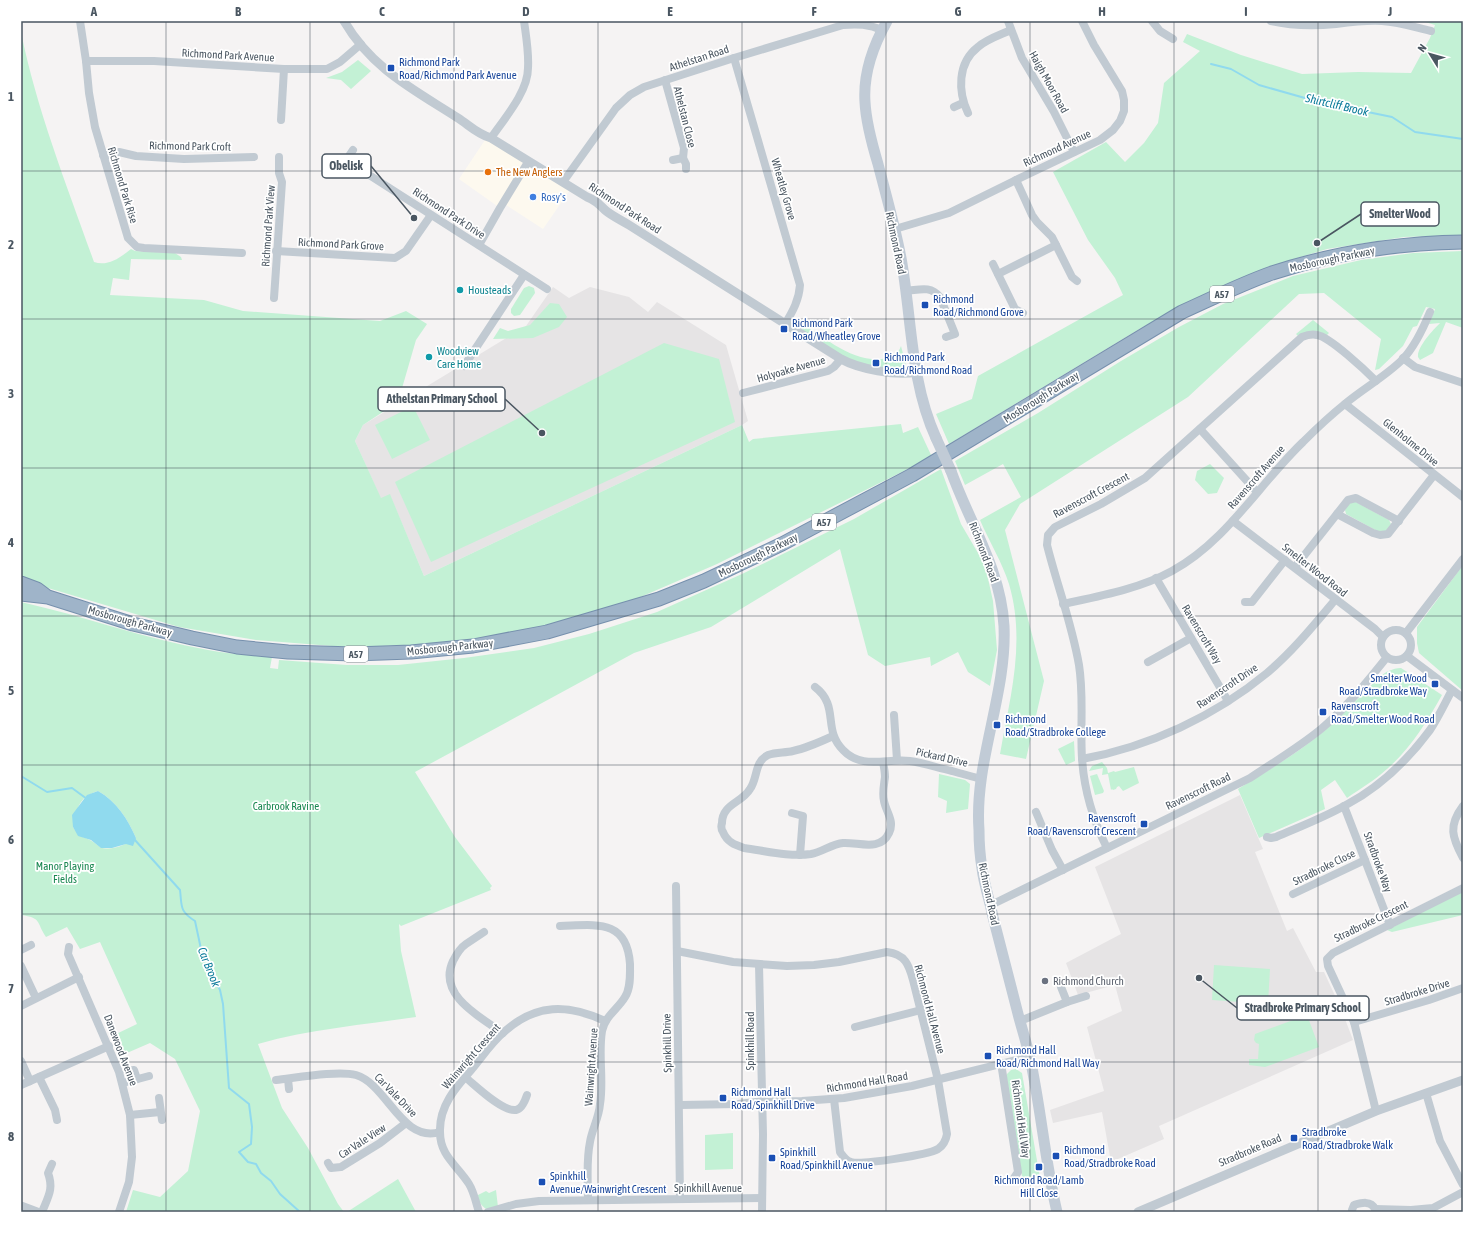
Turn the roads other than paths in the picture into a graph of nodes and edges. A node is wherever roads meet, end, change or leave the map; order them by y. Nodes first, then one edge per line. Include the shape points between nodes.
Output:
1 (80, 21) edge
2 (344, 21) edge
3 (524, 21) edge
4 (1008, 21) edge
5 (1082, 21) edge
6 (1152, 21) edge
7 (1271, 21) edge
8 (884, 26) edge
9 (1011, 30) junction
10 (1431, 31) dead end
11 (1173, 39) dead end
12 (361, 44) junction
13 (734, 58) junction
14 (86, 61) junction
15 (284, 69) junction
16 (665, 80) junction
17 (963, 103) junction
18 (954, 108) dead end
19 (968, 113) dead end
20 (281, 120) dead end
21 (491, 138) junction
22 (353, 150) dead end
23 (1074, 152) junction
24 (102, 155) junction
25 (254, 157) dead end
26 (279, 157) dead end
27 (683, 158) junction
28 (673, 160) dead end
29 (528, 162) junction
30 (686, 169) dead end
31 (1016, 180) junction
32 (563, 182) junction
33 (431, 215) junction
34 (895, 229) junction
35 (1463, 242) edge
36 (479, 245) junction
37 (1056, 246) junction
38 (276, 251) junction
39 (242, 253) dead end
40 (993, 264) dead end
41 (524, 274) junction
42 (998, 274) junction
43 (1077, 281) dead end
44 (547, 289) dead end
45 (906, 291) junction
46 (274, 298) dead end
47 (1430, 312) dead end
48 (1023, 313) dead end
49 (784, 324) junction
50 (946, 337) dead end
51 (1403, 358) junction
52 (841, 359) junction
53 (464, 366) dead end
54 (916, 372) junction
55 (1376, 381) junction
56 (1463, 383) edge
57 (743, 393) dead end
58 (1345, 404) junction
59 (1200, 429) junction
60 (1434, 475) junction
61 (1257, 492) junction
62 (1463, 497) edge
63 (1337, 514) junction
64 (1233, 521) junction
65 (1399, 521) junction
66 (1463, 559) edge
67 (1285, 560) junction
68 (1295, 567) junction
69 (1156, 578) junction
70 (21, 583) edge
71 (21, 594) edge
72 (48, 597) junction
73 (1335, 600) junction
74 (1245, 602) dead end
75 (1063, 604) junction
76 (1406, 633) junction
77 (1383, 637) junction
78 (1191, 638) junction
79 (1407, 656) junction
80 (1387, 657) junction
81 (1148, 662) dead end
82 (815, 687) dead end
83 (1452, 690) junction
84 (1463, 698) edge
85 (1228, 701) junction
86 (894, 715) dead end
87 (833, 736) junction
88 (1082, 759) junction
89 (897, 760) junction
90 (883, 762) junction
91 (981, 779) junction
92 (1344, 806) junction
93 (1463, 806) edge
94 (1036, 812) dead end
95 (792, 813) dead end
96 (1267, 837) dead end
97 (1107, 848) junction
98 (800, 855) junction
99 (1463, 858) edge
100 (1366, 860) junction
101 (1063, 870) junction
102 (676, 886) dead end
103 (1463, 888) edge
104 (1293, 894) dead end
105 (991, 905) junction
106 (1390, 925) junction
107 (560, 926) dead end
108 (484, 932) dead end
109 (31, 945) dead end
110 (70, 947) dead end
111 (21, 950) edge
112 (677, 950) junction
113 (760, 965) junction
114 (21, 966) edge
115 (79, 977) junction
116 (1062, 988) dead end
117 (1463, 988) edge
118 (1086, 996) dead end
119 (36, 998) junction
120 (1067, 1002) junction
121 (21, 1006) edge
122 (921, 1010) junction
123 (1020, 1021) junction
124 (605, 1022) junction
125 (1354, 1022) junction
126 (854, 1027) dead end
127 (503, 1033) junction
128 (109, 1046) junction
129 (1029, 1057) junction
130 (21, 1061) edge
131 (1001, 1063) junction
132 (127, 1072) dead end
133 (149, 1076) dead end
134 (38, 1077) junction
135 (465, 1077) junction
136 (137, 1079) junction
137 (288, 1079) junction
138 (276, 1080) dead end
139 (938, 1080) junction
140 (1463, 1080) edge
141 (30, 1081) junction
142 (123, 1083) junction
143 (21, 1085) edge
144 (289, 1089) dead end
145 (1426, 1093) junction
146 (527, 1095) dead end
147 (159, 1098) dead end
148 (834, 1099) junction
149 (762, 1102) junction
150 (680, 1105) junction
151 (1376, 1111) junction
152 (130, 1115) junction
153 (57, 1120) dead end
154 (406, 1123) junction
155 (440, 1132) junction
156 (328, 1163) dead end
157 (52, 1164) dead end
158 (1014, 1178) dead end
159 (1463, 1185) edge
160 (1463, 1192) edge
161 (762, 1198) junction
162 (680, 1199) junction
163 (588, 1200) junction
164 (21, 1206) edge
165 (1374, 1210) edge
166 (37, 1212) edge
167 (42, 1212) edge
168 (119, 1212) edge
169 (479, 1212) edge
170 (488, 1212) edge
171 (762, 1212) edge
172 (1056, 1212) edge
173 (1138, 1212) edge
174 (1352, 1212) edge

1 - 14 street, Richmond Park Rise
2 - 12 street, Richmond Park Road
3 - 21 street via 527,78 513,106
4 - 9 street, Haigh Moor Road
5 - 23 street, Richmond Avenue via 1122,91 1124,110 1120,121 1112,130 1100,140
6 - 11 street via 1160,31
7 - 10 street via 1287,25 1382,21
8 - 13 street, Athelstan Road via 843,25
8 - 34 main road, Richmond Road via 870,58 865,101 872,144
9 - 17 street via 982,44 968,57 962,75
9 - 23 street, Haigh Moor Road via 1022,58
12 - 15 street, Richmond Park Avenue via 327,70
12 - 21 street, Richmond Park Road via 392,76 478,133
13 - 16 street, Athelstan Road
13 - 49 street, Wheatley Grove via 800,285 796,304
14 - 15 street, Richmond Park Avenue via 154,61
14 - 24 street, Richmond Park Rise via 92,114
15 - 20 street
16 - 27 street, Athelstan Close via 684,148
16 - 32 street, Athelstan Road via 637,90 622,101
17 - 18 street
17 - 19 street
21 - 29 street, Richmond Park Road
22 - 33 street, Richmond Park Drive via 349,156 352,164
23 - 31 street, Richmond Avenue
24 - 25 street, Richmond Park Croft via 119,152 136,156 184,159
24 - 39 street, Richmond Park Rise via 128,238 137,247
26 - 38 street, Richmond Park View via 282,182
27 - 28 street
27 - 30 street, Athelstan Close
29 - 32 street, Richmond Park Road
29 - 36 street
31 - 34 street, Richmond Avenue via 949,213
31 - 37 street via 1032,215 1048,231
32 - 49 street, Richmond Park Road
33 - 36 street, Richmond Park Drive
33 - 38 street, Richmond Park Grove via 406,251 395,258
34 - 45 main road, Richmond Road
35 - 72 highway, Mosborough Parkway / A57 via 1401,246 1350,253 1277,272 1227,291 1182,312 912,475 782,544 659,599 547,632 473,646 411,652 288,652 192,638 133,624
36 - 41 street, Richmond Park Drive
37 - 42 street
37 - 43 street via 1072,277
38 - 46 street, Richmond Park View
40 - 42 street
41 - 44 street, Richmond Park Drive
41 - 53 street
42 - 48 street via 1015,309
45 - 50 street via 936,292 955,334
45 - 54 main road, Richmond Road
47 - 51 street, Ravenscroft Avenue via 1418,338
49 - 52 street, Richmond Park Road
51 - 55 street, Ravenscroft Avenue
51 - 56 street via 1415,366
52 - 54 street, Richmond Park Road via 868,369 907,374
52 - 57 street, Holyoake Avenue via 828,371
54 - 91 main road, Richmond Road, bridge via 926,414 988,558 1001,604 1004,643
55 - 58 street, Ravenscroft Avenue
55 - 59 street, Ravenscroft Crescent via 1326,339 1319,335 1307,335
58 - 60 street, Glenholme Drive
58 - 61 street, Ravenscroft Avenue via 1301,443
59 - 61 street
59 - 75 street, Ravenscroft Crescent via 1145,478 1050,531 1047,545
60 - 62 street, Glenholme Drive
60 - 65 street
61 - 64 street, Ravenscroft Avenue
63 - 65 street via 1380,535 1388,534
63 - 65 street via 1348,500 1356,498
63 - 68 street
64 - 67 street, Smelter Wood Road
64 - 69 street, Ravenscroft Avenue via 1197,555 1173,571
66 - 76 street
67 - 68 street, Smelter Wood Road
67 - 74 street via 1252,602
68 - 73 street, Smelter Wood Road
69 - 75 street, Ravenscroft Avenue via 1127,589
69 - 78 street, Ravenscroft Way
70 - 72 highway, Mosborough Parkway / A57 via 37,589
71 - 72 highway, Mosborough Parkway / A57
73 - 77 street, Smelter Wood Road
73 - 85 street, Ravenscroft Drive via 1288,654
75 - 88 street, Ravenscroft Crescent via 1079,665
76 - 77 street via 1393,630
76 - 79 street via 1411,644
77 - 80 street via 1381,647
78 - 81 street
78 - 85 street, Ravenscroft Way
79 - 80 street via 1396,660
79 - 83 street
80 - 97 street, Ravenscroft Road via 1356,695 1321,729 1283,757 1250,778
82 - 87 street, Pickard Drive via 830,708
83 - 84 street
83 - 92 street via 1431,728 1413,752 1396,770 1373,788
85 - 88 street, Ravenscroft Drive via 1167,733
86 - 89 street
87 - 90 street, Pickard Drive via 843,751 855,759 864,762
87 - 98 street via 802,748 768,755 760,762 754,783 748,792 730,805 723,815 721,828 732,844 744,848
88 - 97 street, Ravenscroft Crescent via 1091,809
89 - 90 street, Pickard Drive
89 - 91 street, Pickard Drive via 920,763
90 - 98 street via 883,794 891,822 886,838 872,846 842,843 819,852
91 - 105 main road, Richmond Road via 978,827 982,869
92 - 96 street via 1276,837
92 - 100 street, Stradbroke Way
93 - 99 street via 1455,819 1453,836
94 - 101 street
95 - 98 street via 803,816
97 - 101 street, Ravenscroft Road
100 - 104 street, Stradbroke Close
100 - 106 street, Stradbroke Way
101 - 105 street, Ravenscroft Road
102 - 112 street, Spinkhill Drive
103 - 106 street, Stradbroke Crescent
105 - 123 main road, Richmond Road
106 - 125 street, Stradbroke Crescent via 1333,953 1327,959
107 - 124 street, Wainwright Avenue via 607,927 617,932 625,941 630,982 626,996
108 - 127 street via 466,944 455,957 449,976 455,994 466,1007
109 - 111 street
110 - 115 street, Danewood Avenue via 68,954
112 - 113 street, Richmond Hall Avenue
112 - 150 street, Spinkhill Drive
113 - 122 street, Richmond Hall Avenue via 814,965 880,952 894,953 906,961 910,968
113 - 149 street, Spinkhill Road
114 - 119 street
115 - 119 street
115 - 128 street, Danewood Avenue
116 - 120 street
117 - 125 street, Stradbroke Drive
118 - 120 street
119 - 121 street
120 - 123 street
122 - 126 street
122 - 139 street, Richmond Hall Avenue
123 - 129 main road, Richmond Road
124 - 127 street, Wainwright Crescent via 571,1009 555,1009 531,1014
124 - 163 street, Wainwright Avenue via 601,1040 600,1105 588,1158
125 - 151 street, Stradbroke Crescent
127 - 135 street, Wainwright Crescent
128 - 134 street
128 - 142 street, Danewood Avenue
129 - 131 street, Richmond Hall Road
129 - 172 main road, Richmond Road
130 - 141 street
131 - 139 street, Richmond Hall Road
131 - 158 street, Richmond Hall Way via 1018,1172
132 - 136 street via 134,1070
133 - 136 street
134 - 141 street
134 - 153 street via 55,1110
135 - 146 street via 500,1105 509,1109 520,1108
135 - 155 street, Wainwright Crescent via 447,1101
136 - 142 street
137 - 138 street, Car Vale Drive
137 - 144 street
137 - 154 street, Car Vale Drive via 347,1073 360,1076 374,1085
139 - 148 street, Richmond Hall Road
139 - 148 street, Richmond Hall Avenue via 946,1140 932,1152 894,1159 857,1163 843,1157 838,1146
140 - 145 street, Stradbroke Road
141 - 143 street
142 - 152 street, Danewood Avenue
145 - 151 street, Stradbroke Road
145 - 159 street via 1440,1141
147 - 152 street via 161,1116
148 - 149 street, Richmond Hall Road
149 - 150 street, Richmond Hall Road
149 - 161 street, Spinkhill Road
150 - 162 street, Spinkhill Drive
151 - 173 street, Stradbroke Road
152 - 168 street, Danewood Avenue via 130,1176
154 - 155 street, Car Vale Drive via 429,1134
154 - 156 street, Car Vale View via 380,1144 341,1167 331,1168
155 - 169 street, Wainwright Crescent via 444,1150 470,1185
157 - 167 street via 48,1172 52,1183
160 - 165 street via 1433,1208
161 - 162 street, Spinkhill Avenue
161 - 171 street, Spinkhill Road
162 - 163 street, Spinkhill Avenue
163 - 170 street, Spinkhill Avenue via 539,1201
164 - 166 street
165 - 174 street via 1370,1203 1361,1203 1354,1206

